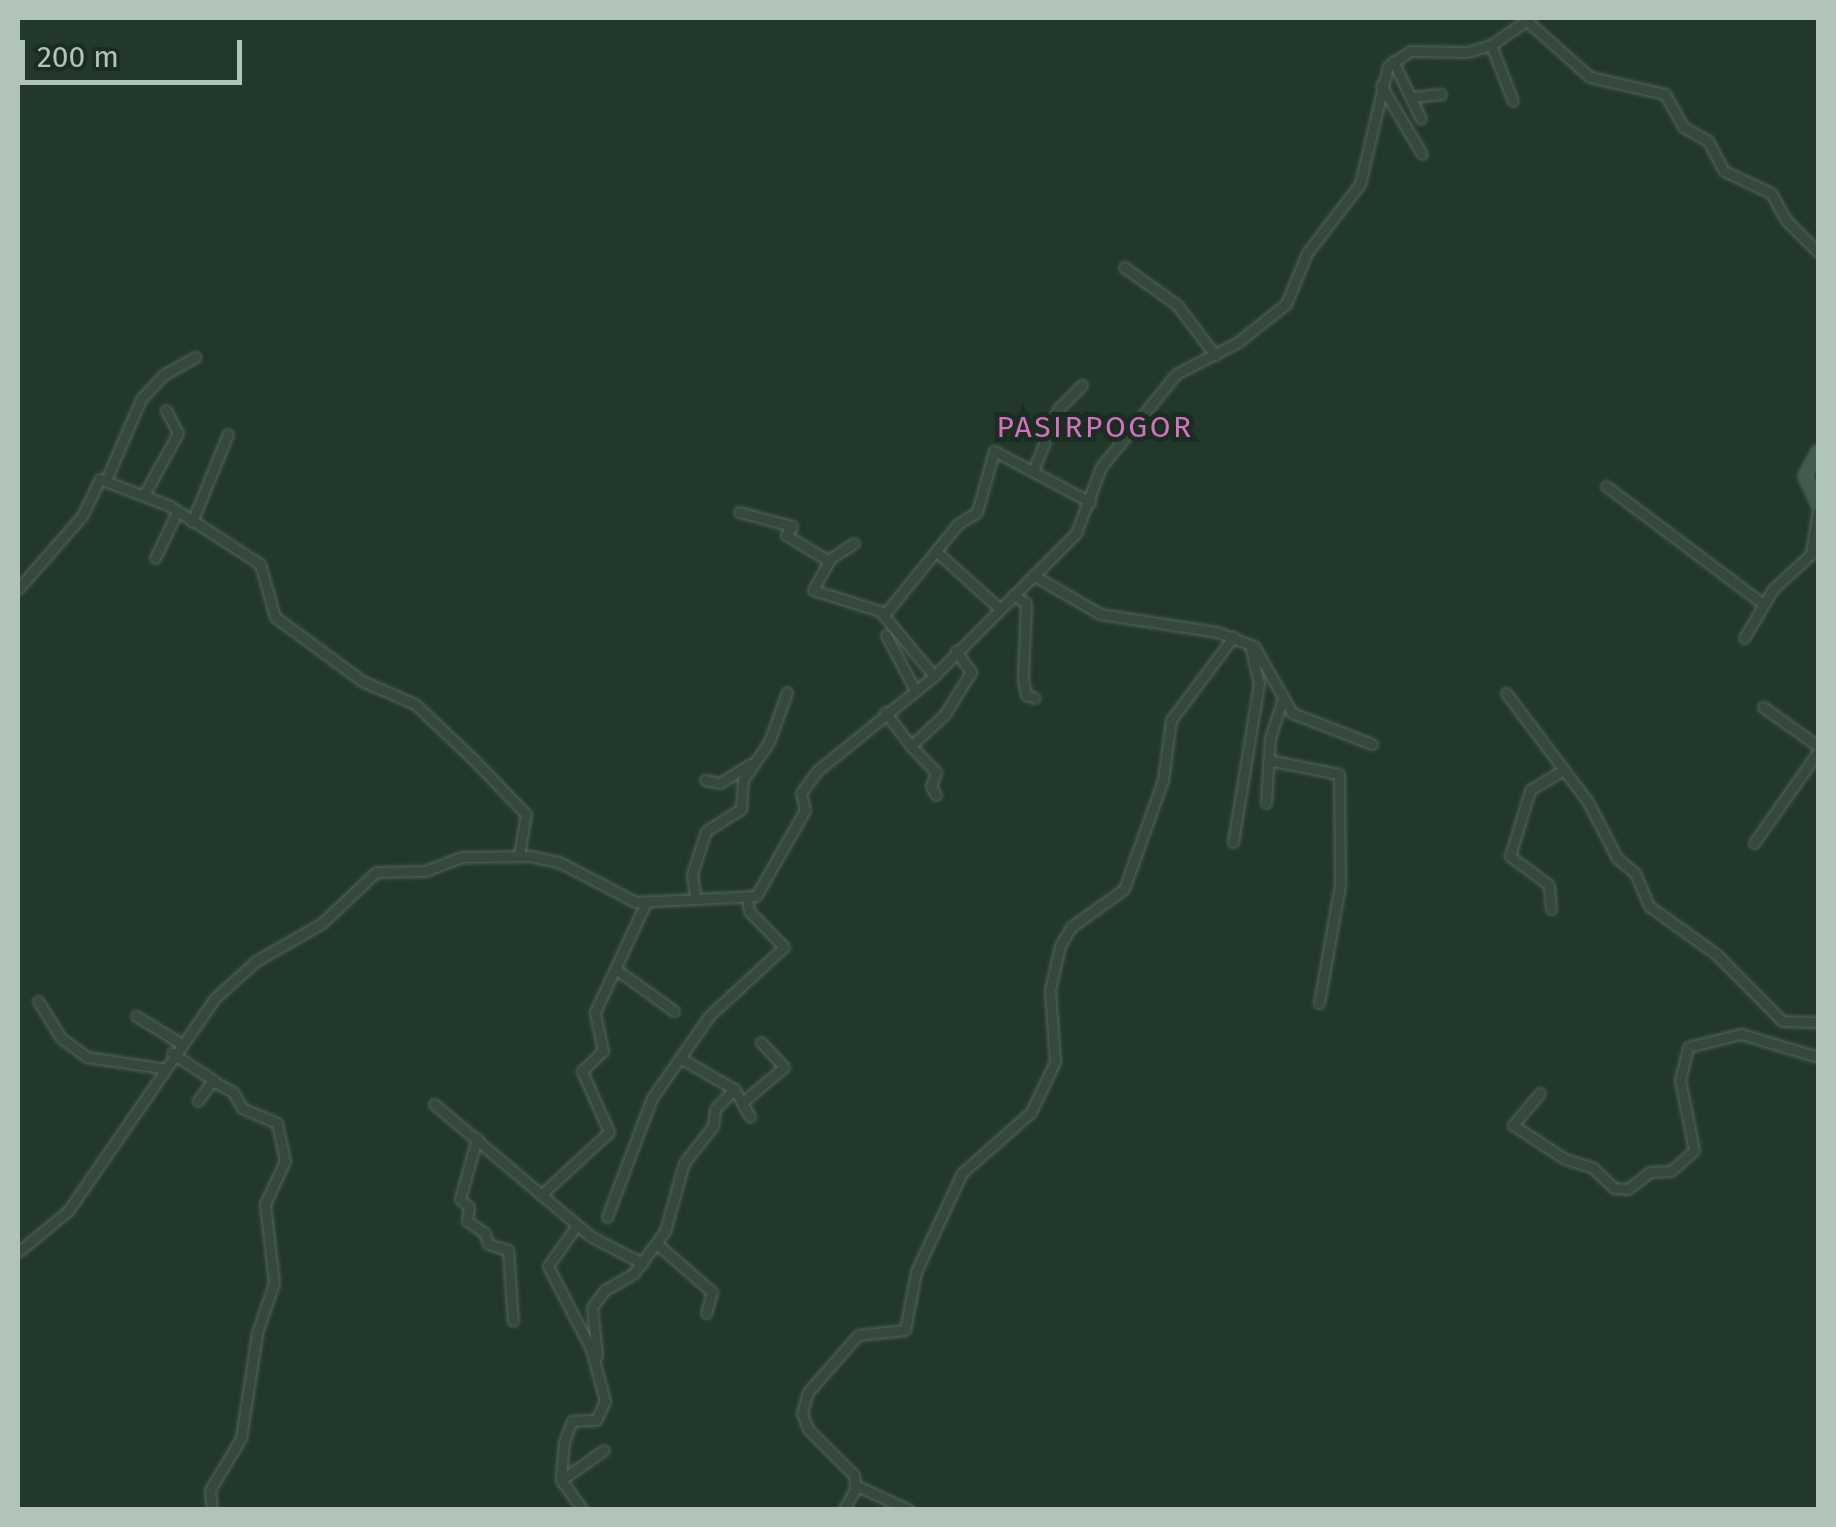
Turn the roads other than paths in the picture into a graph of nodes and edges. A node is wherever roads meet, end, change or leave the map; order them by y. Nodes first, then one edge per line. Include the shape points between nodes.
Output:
1 (1529, 19) edge
2 (1490, 44) junction
3 (1393, 61) junction
4 (1381, 85) junction
5 (1440, 94) dead end
6 (1413, 98) junction
7 (1513, 100) dead end
8 (1422, 119) dead end
9 (1422, 154) dead end
10 (1818, 252) edge
11 (1124, 268) dead end
12 (1215, 355) junction
13 (195, 357) dead end
14 (1082, 385) dead end
15 (166, 410) dead end
16 (228, 434) dead end
17 (1818, 452) edge
18 (1033, 471) junction
19 (106, 480) junction
20 (1606, 486) dead end
21 (144, 496) junction
22 (1090, 502) junction
23 (1818, 506) edge
24 (178, 512) junction
25 (739, 512) dead end
26 (192, 522) junction
27 (854, 543) dead end
28 (939, 554) junction
29 (155, 558) dead end
30 (828, 560) junction
31 (1033, 575) junction
32 (18, 589) edge
33 (1013, 595) junction
34 (1763, 604) junction
35 (1000, 609) junction
36 (884, 615) junction
37 (886, 636) dead end
38 (1744, 638) dead end
39 (1238, 639) junction
40 (956, 651) junction
41 (934, 676) junction
42 (915, 690) junction
43 (787, 692) dead end
44 (1506, 693) dead end
45 (1035, 698) dead end
46 (1282, 702) junction
47 (1763, 706) dead end
48 (884, 712) junction
49 (1372, 744) dead end
50 (911, 746) junction
51 (1818, 749) edge
52 (1268, 760) junction
53 (751, 764) junction
54 (1563, 770) junction
55 (705, 780) dead end
56 (936, 796) dead end
57 (1266, 803) dead end
58 (1233, 842) dead end
59 (1754, 842) dead end
60 (519, 856) junction
61 (694, 896) junction
62 (747, 899) junction
63 (646, 902) junction
64 (1551, 908) dead end
65 (617, 970) junction
66 (38, 1001) dead end
67 (1319, 1004) dead end
68 (674, 1011) dead end
69 (136, 1016) dead end
70 (1818, 1022) edge
71 (761, 1042) dead end
72 (180, 1043) junction
73 (172, 1053) junction
74 (1818, 1057) edge
75 (680, 1058) junction
76 (161, 1068) junction
77 (213, 1082) junction
78 (734, 1090) junction
79 (1540, 1093) dead end
80 (198, 1101) dead end
81 (744, 1101) junction
82 (434, 1104) dead end
83 (750, 1117) dead end
84 (477, 1138) junction
85 (541, 1195) junction
86 (607, 1217) dead end
87 (577, 1225) junction
88 (657, 1244) junction
89 (18, 1252) edge
90 (642, 1263) junction
91 (706, 1313) dead end
92 (513, 1321) dead end
93 (596, 1364) junction
94 (604, 1450) dead end
95 (560, 1480) junction
96 (856, 1485) junction
97 (212, 1510) edge
98 (583, 1510) edge
99 (843, 1510) edge
100 (908, 1510) edge

1 - 2 street
1 - 10 street via 1590,77 1662,91 1683,127 1708,141 1724,171 1771,193 1786,220
2 - 3 street via 1464,52 1416,50
2 - 7 street
3 - 4 street
3 - 6 street
4 - 9 street
4 - 12 street via 1357,190 1307,253 1286,304
5 - 6 street
6 - 8 street
11 - 12 street via 1177,305
12 - 22 street via 1183,368 1152,400 1102,466
13 - 19 street via 162,375 141,399
14 - 18 street via 1058,409
15 - 21 street via 178,432
16 - 26 street
17 - 23 main road via 1805,476
18 - 22 street
18 - 28 street via 994,451 978,512 958,524
19 - 21 street
19 - 32 street via 96,483 82,516
20 - 34 street
21 - 24 street
22 - 31 street via 1076,533
23 - 34 street via 1811,554
24 - 26 street
24 - 29 street
25 - 30 street via 792,526 786,535
26 - 60 street via 260,564 275,617 350,674 415,704 524,810
27 - 30 street
28 - 35 street
28 - 36 street
30 - 36 street via 814,591
31 - 33 street
31 - 39 street via 1100,614
33 - 35 street
33 - 45 street via 1026,603 1022,679 1026,694
34 - 38 street
35 - 40 street
36 - 41 street
37 - 42 street
39 - 46 street via 1262,655
39 - 58 street via 1256,657 1259,684
39 - 96 street via 1171,720 1162,780 1124,889 1071,927 1060,946 1050,990 1055,1062 1042,1092 1025,1119 962,1173 916,1272 906,1330 855,1337 808,1392 802,1413 808,1430 852,1472
40 - 41 street
40 - 50 street via 971,672 945,714
41 - 42 street
42 - 48 street
43 - 53 street via 770,742
44 - 54 street
46 - 49 street via 1292,714
46 - 52 street
47 - 51 street
48 - 50 street
48 - 62 street via 809,782 801,793 805,810 777,864
50 - 56 street via 936,772 930,786
51 - 59 street
52 - 57 street
52 - 67 street via 1340,774 1340,885
53 - 55 street via 720,783
53 - 61 street via 738,814 706,831 692,874
54 - 64 street via 1530,790 1510,856 1549,885
54 - 70 street via 1617,858 1635,873 1649,906 1716,954 1782,1021
60 - 63 street via 559,862
60 - 72 street via 376,872 322,923 226,988
61 - 62 street
61 - 63 street
62 - 75 street via 749,911 783,949 734,988
63 - 65 street
65 - 68 street
65 - 85 street via 594,1016 602,1051 582,1070 610,1132
66 - 76 street via 61,1038 87,1057
69 - 72 street
71 - 81 street via 784,1068
72 - 73 street
73 - 76 street
73 - 77 street
74 - 79 street via 1741,1034 1696,1042 1683,1056 1680,1080 1694,1150 1671,1172 1650,1172 1628,1188 1614,1188 1592,1168 1565,1160 1512,1125
75 - 78 street
75 - 86 street via 645,1113
76 - 89 street via 68,1211
77 - 80 street
77 - 97 street via 233,1092 242,1108 277,1123 285,1161 264,1204 274,1283 258,1333 241,1438 210,1490
78 - 81 street
78 - 88 street via 684,1163 676,1208
81 - 83 street
82 - 84 street
84 - 85 street
84 - 92 street via 460,1201 469,1207 467,1221 485,1233 488,1244 508,1250
85 - 87 street
87 - 90 street
87 - 93 street via 548,1266
88 - 90 street
88 - 91 street via 712,1292
90 - 93 street via 592,1307
93 - 95 street via 605,1401 596,1420 572,1421
94 - 95 street
95 - 98 street
96 - 99 street
96 - 100 street

